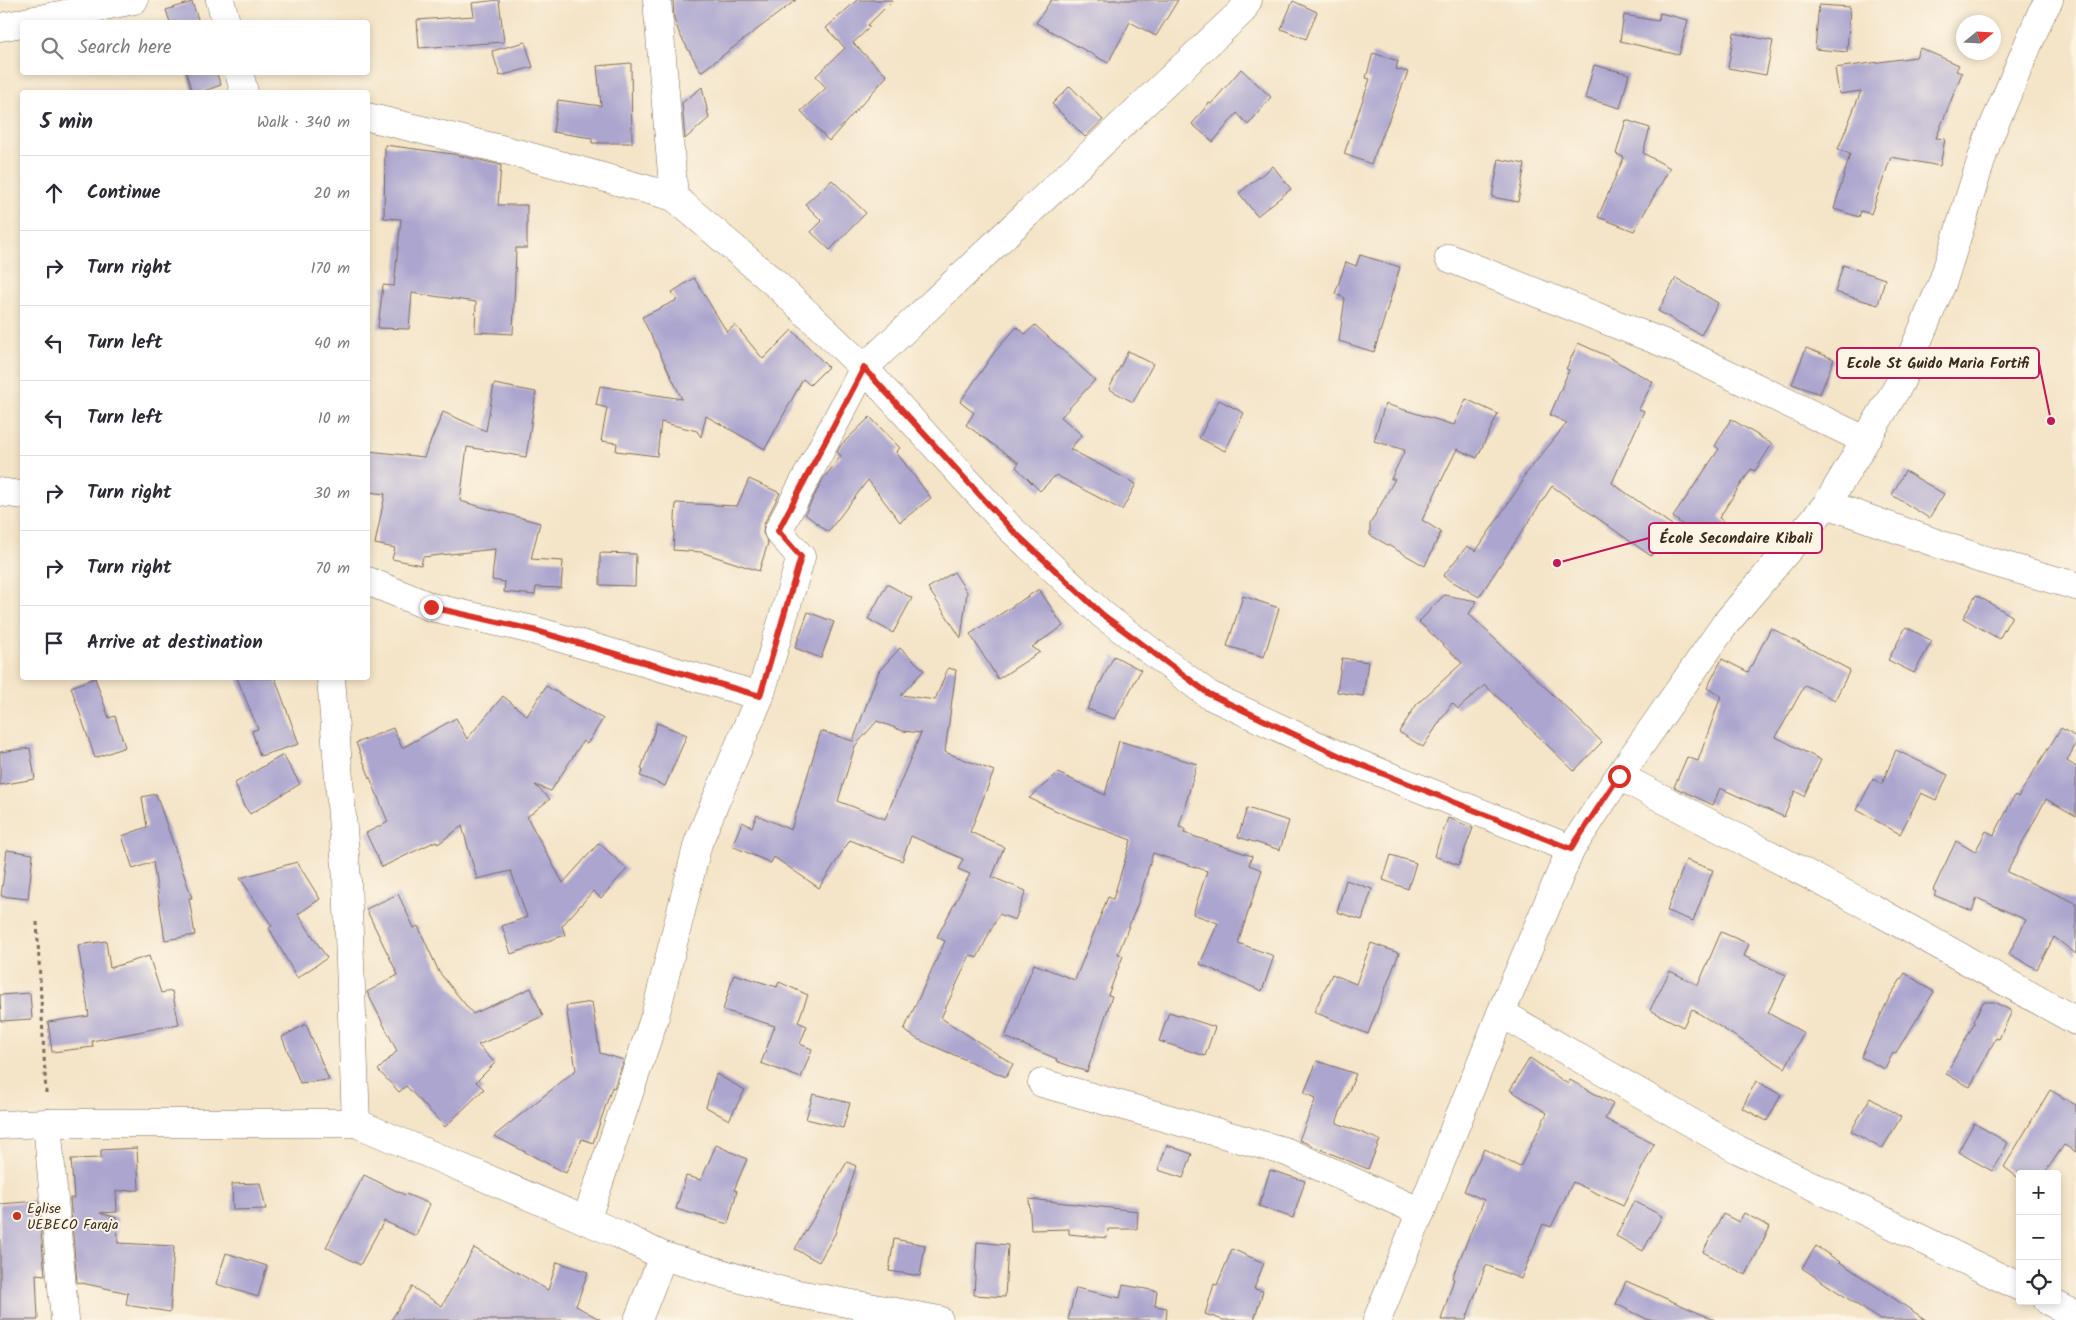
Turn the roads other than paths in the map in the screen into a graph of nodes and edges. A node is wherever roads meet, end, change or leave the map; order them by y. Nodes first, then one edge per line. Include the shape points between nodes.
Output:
1 (134, 0) edge
2 (220, 0) edge
3 (658, 0) edge
4 (1248, 0) edge
5 (2049, 0) edge
6 (38, 20) edge
7 (225, 20) edge
8 (20, 24) edge
9 (0, 27) edge
10 (370, 117) edge
11 (674, 196) junction
12 (1449, 258) dead end
13 (864, 368) junction
14 (1865, 440) junction
15 (0, 492) edge
16 (20, 494) edge
17 (1827, 504) junction
18 (370, 582) edge
19 (2076, 586) edge
20 (330, 680) edge
21 (760, 696) junction
22 (1619, 776) junction
23 (1571, 849) junction
24 (1501, 1013) junction
25 (2076, 1021) edge
26 (1042, 1083) dead end
27 (47, 1123) junction
28 (356, 1123) junction
29 (0, 1125) edge
30 (1421, 1212) junction
31 (586, 1221) junction
32 (663, 1256) junction
33 (2016, 1285) edge
34 (2056, 1305) edge
35 (2076, 1315) edge
36 (65, 1320) edge
37 (638, 1320) edge
38 (939, 1320) edge
39 (1377, 1320) edge

1 - 6 street
2 - 7 street
3 - 11 street
4 - 13 street via 1242,11
5 - 14 street via 1987,142 1943,281 1900,383
8 - 9 street
10 - 11 street
11 - 13 street via 777,284
12 - 14 street via 1666,344
13 - 21 street via 778,531 801,557
13 - 23 street via 1017,535 1103,615 1209,694 1344,758
14 - 17 street
15 - 16 street
17 - 19 street via 1978,558
17 - 22 street via 1726,623
18 - 21 street via 431,607 533,630
20 - 28 street via 347,880
21 - 31 street via 698,843 655,1016
22 - 23 street
22 - 25 street via 1872,908
23 - 24 street
24 - 30 street
24 - 33 street via 1737,1149
26 - 30 street via 1287,1152
27 - 28 street
27 - 29 street
27 - 36 street
28 - 31 street
30 - 39 street
31 - 32 street
32 - 37 street
32 - 38 street via 782,1291
34 - 35 street

